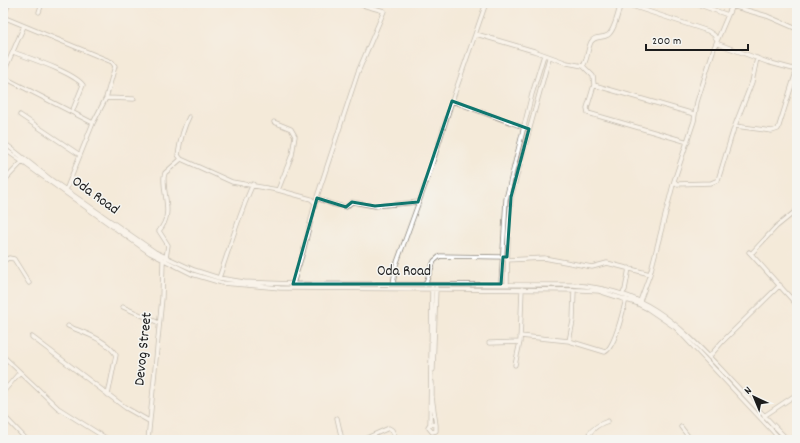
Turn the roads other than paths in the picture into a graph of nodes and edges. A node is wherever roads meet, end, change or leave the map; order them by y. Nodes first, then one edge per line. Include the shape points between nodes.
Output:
1 (9, 3) edge
2 (42, 3) edge
3 (354, 3) edge
4 (486, 3) edge
5 (694, 3) edge
6 (621, 4) edge
7 (732, 4) edge
8 (39, 12) dead end
9 (728, 15) junction
10 (3, 17) edge
11 (24, 26) junction
12 (797, 29) edge
13 (476, 34) junction
14 (716, 42) junction
15 (13, 52) junction
16 (544, 55) junction
17 (548, 58) junction
18 (757, 58) junction
19 (583, 66) junction
20 (797, 69) edge
21 (3, 75) edge
22 (594, 85) junction
23 (106, 98) junction
24 (134, 99) dead end
25 (452, 100) junction
26 (72, 112) junction
27 (694, 114) junction
28 (20, 115) dead end
29 (189, 117) dead end
30 (274, 122) dead end
31 (93, 123) junction
32 (735, 126) junction
33 (526, 128) junction
34 (3, 142) edge
35 (688, 142) junction
36 (3, 148) edge
37 (80, 155) junction
38 (181, 160) junction
39 (22, 162) junction
40 (674, 181) junction
41 (3, 182) edge
42 (253, 184) junction
43 (66, 190) junction
44 (278, 190) junction
45 (507, 193) junction
46 (512, 195) junction
47 (317, 198) junction
48 (418, 202) junction
49 (315, 203) junction
50 (797, 210) edge
51 (506, 258) junction
52 (165, 259) junction
53 (3, 261) edge
54 (629, 268) junction
55 (650, 274) junction
56 (218, 278) junction
57 (29, 283) dead end
58 (293, 284) junction
59 (393, 284) junction
60 (501, 284) junction
61 (507, 284) junction
62 (425, 285) junction
63 (780, 285) junction
64 (458, 286) junction
65 (434, 288) junction
66 (522, 289) junction
67 (574, 290) junction
68 (622, 294) junction
69 (626, 299) junction
70 (640, 301) junction
71 (797, 304) edge
72 (123, 307) dead end
73 (159, 322) junction
74 (68, 326) dead end
75 (520, 336) junction
76 (32, 337) dead end
77 (568, 341) junction
78 (520, 342) junction
79 (489, 343) dead end
80 (3, 356) edge
81 (709, 357) junction
82 (515, 365) dead end
83 (20, 372) junction
84 (431, 380) junction
85 (3, 392) edge
86 (797, 394) edge
87 (108, 395) junction
88 (3, 415) edge
89 (764, 416) junction
90 (337, 418) dead end
91 (149, 421) junction
92 (608, 421) dead end
93 (430, 424) junction
94 (436, 425) junction
95 (681, 427) dead end
96 (99, 435) junction
97 (797, 436) edge
98 (25, 439) edge
99 (99, 440) edge
100 (109, 440) edge
101 (148, 440) edge
102 (342, 440) edge
103 (362, 440) edge
104 (397, 440) edge
105 (591, 440) edge
106 (691, 440) edge
107 (781, 440) edge
108 (789, 440) edge

1 - 10 street
2 - 8 street
3 - 47 street via 384,11 358,72
4 - 13 street
5 - 9 street
6 - 14 street via 708,31 714,35
6 - 19 street via 610,33 606,37 596,37 591,42
7 - 9 street
7 - 12 street
9 - 14 street
10 - 11 street
11 - 15 street
11 - 23 street via 112,62 115,66
13 - 16 street
13 - 25 street
14 - 18 street
14 - 27 street
15 - 21 street
15 - 26 street via 72,76 83,85
16 - 17 street
16 - 33 street
17 - 19 street
17 - 33 street
18 - 20 street
18 - 32 street via 752,82
19 - 22 street via 593,76
20 - 32 street via 778,130
21 - 26 street
22 - 27 street
22 - 35 street via 587,108 588,113
23 - 24 street
23 - 31 street
25 - 33 street
25 - 48 street
26 - 31 street
27 - 35 street
28 - 37 street
29 - 38 street via 179,148
30 - 44 street via 291,129 295,136 292,155
31 - 37 street
32 - 40 street via 718,180 710,183 678,184
33 - 45 street
33 - 46 street
34 - 43 street, Oda Road
35 - 40 street
36 - 39 street, Oda Road
37 - 43 street
38 - 42 street via 232,182
38 - 52 street, Devog Street via 165,173 164,177 167,216 159,234 168,244
39 - 41 street
39 - 52 street, Oda Road via 136,244
40 - 55 street
42 - 44 street
42 - 56 street
43 - 52 street, Oda Road
44 - 49 street via 311,199
45 - 46 street
45 - 51 street
46 - 51 street
47 - 48 street via 346,207 352,202 375,206
47 - 49 street
48 - 59 street via 396,265
49 - 58 street
50 - 63 street via 776,227 751,254 749,252
51 - 54 street via 544,258 584,266 600,266 607,263
51 - 60 street
51 - 61 street
51 - 62 street via 440,256 434,261
52 - 56 street, Oda Road
52 - 65 street, Oda Road via 192,274 235,285 280,288
52 - 73 street, Devog Street
53 - 57 street via 14,259
54 - 55 street
54 - 68 street
55 - 70 street
56 - 58 street, Oda Road
58 - 59 street, Oda Road
59 - 62 street, Oda Road
60 - 61 street, Oda Road
60 - 64 street, Oda Road
61 - 68 street, Oda Road via 590,286
62 - 64 street, Oda Road
63 - 71 street
63 - 81 street
64 - 65 street, Oda Road
64 - 66 street, Oda Road
65 - 84 street
66 - 67 street, Oda Road
66 - 75 street
67 - 69 street, Oda Road via 599,292
67 - 77 street via 573,321
68 - 70 street, Oda Road
69 - 77 street via 608,350 605,352
69 - 107 street, Oda Road via 648,309 676,328
70 - 81 street, Oda Road via 677,325
72 - 73 street
73 - 91 street, Devog Street
74 - 87 street via 100,341 116,355
75 - 77 street
75 - 78 street
76 - 87 street
78 - 79 street
78 - 82 street
80 - 83 street
81 - 89 street, Oda Road
83 - 85 street
83 - 96 street via 58,408
84 - 93 street
84 - 94 street
86 - 89 street
87 - 91 street
88 - 98 street
89 - 108 street, Oda Road
90 - 102 street
91 - 101 street, Devog Street
92 - 105 street via 598,424 592,430 589,434
93 - 94 street
93 - 94 street via 428,429 432,432 436,431
95 - 106 street
96 - 99 street
96 - 100 street
97 - 108 street
103 - 104 street via 389,428

